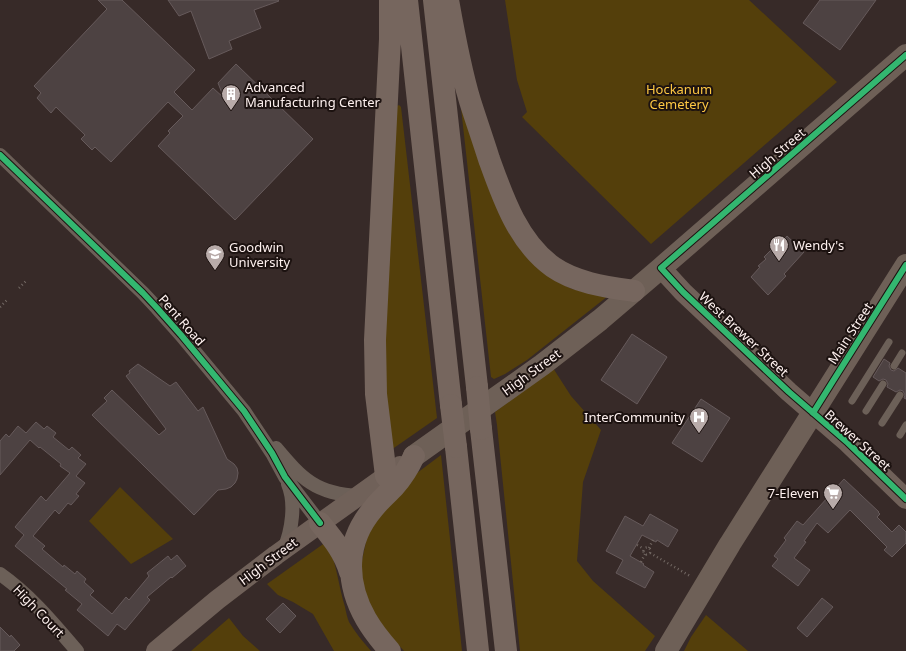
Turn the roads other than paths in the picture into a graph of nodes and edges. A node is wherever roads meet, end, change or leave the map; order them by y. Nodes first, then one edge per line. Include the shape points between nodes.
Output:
1 (390, 0) edge
2 (407, 0) edge
3 (434, 0) edge
4 (448, 0) edge
5 (906, 55) edge
6 (0, 155) edge
7 (906, 265) edge
8 (662, 268) junction
9 (634, 291) junction
10 (889, 342) dead end
11 (902, 353) dead end
12 (894, 366) dead end
13 (883, 384) dead end
14 (900, 395) dead end
15 (852, 401) dead end
16 (237, 402) junction
17 (866, 411) dead end
18 (813, 413) junction
19 (882, 423) dead end
20 (906, 425) edge
21 (900, 435) dead end
22 (414, 456) junction
23 (386, 476) junction
24 (285, 477) junction
25 (359, 496) junction
26 (906, 499) edge
27 (320, 523) junction
28 (284, 549) junction
29 (350, 572) junction
30 (0, 574) edge
31 (77, 651) edge
32 (156, 651) edge
33 (390, 651) edge
34 (478, 651) edge
35 (506, 651) edge
36 (666, 651) edge

1 - 23 highway via 375,340 376,394
2 - 34 highway, bridge
3 - 35 highway, bridge
4 - 9 highway via 470,100 494,173 524,237 539,256 567,275 594,284
5 - 8 main road, High Street
6 - 16 street, Pent Road via 157,308
7 - 18 main road, Main Street
8 - 9 main road, High Street
8 - 18 main road, West Brewer Street via 683,292
9 - 22 main road, High Street via 547,361
10 - 15 lane
11 - 12 lane
13 - 17 lane
14 - 19 lane
16 - 24 street, Pent Road via 266,442
16 - 25 street, Pent Road via 288,462 311,484 335,493
18 - 26 main road, Brewer Street
18 - 36 main road, Main Street
20 - 21 lane
22 - 23 main road, High Street
22 - 29 highway via 400,480 361,526 352,550
23 - 25 main road, High Street
24 - 27 street, Pent Road
24 - 28 street, Pent Road via 291,494 292,514
25 - 27 main road, High Street
27 - 28 main road, High Street
27 - 29 highway via 342,552
28 - 32 main road, High Street
29 - 33 highway via 360,608 375,633
30 - 31 street, High Court via 32,601

